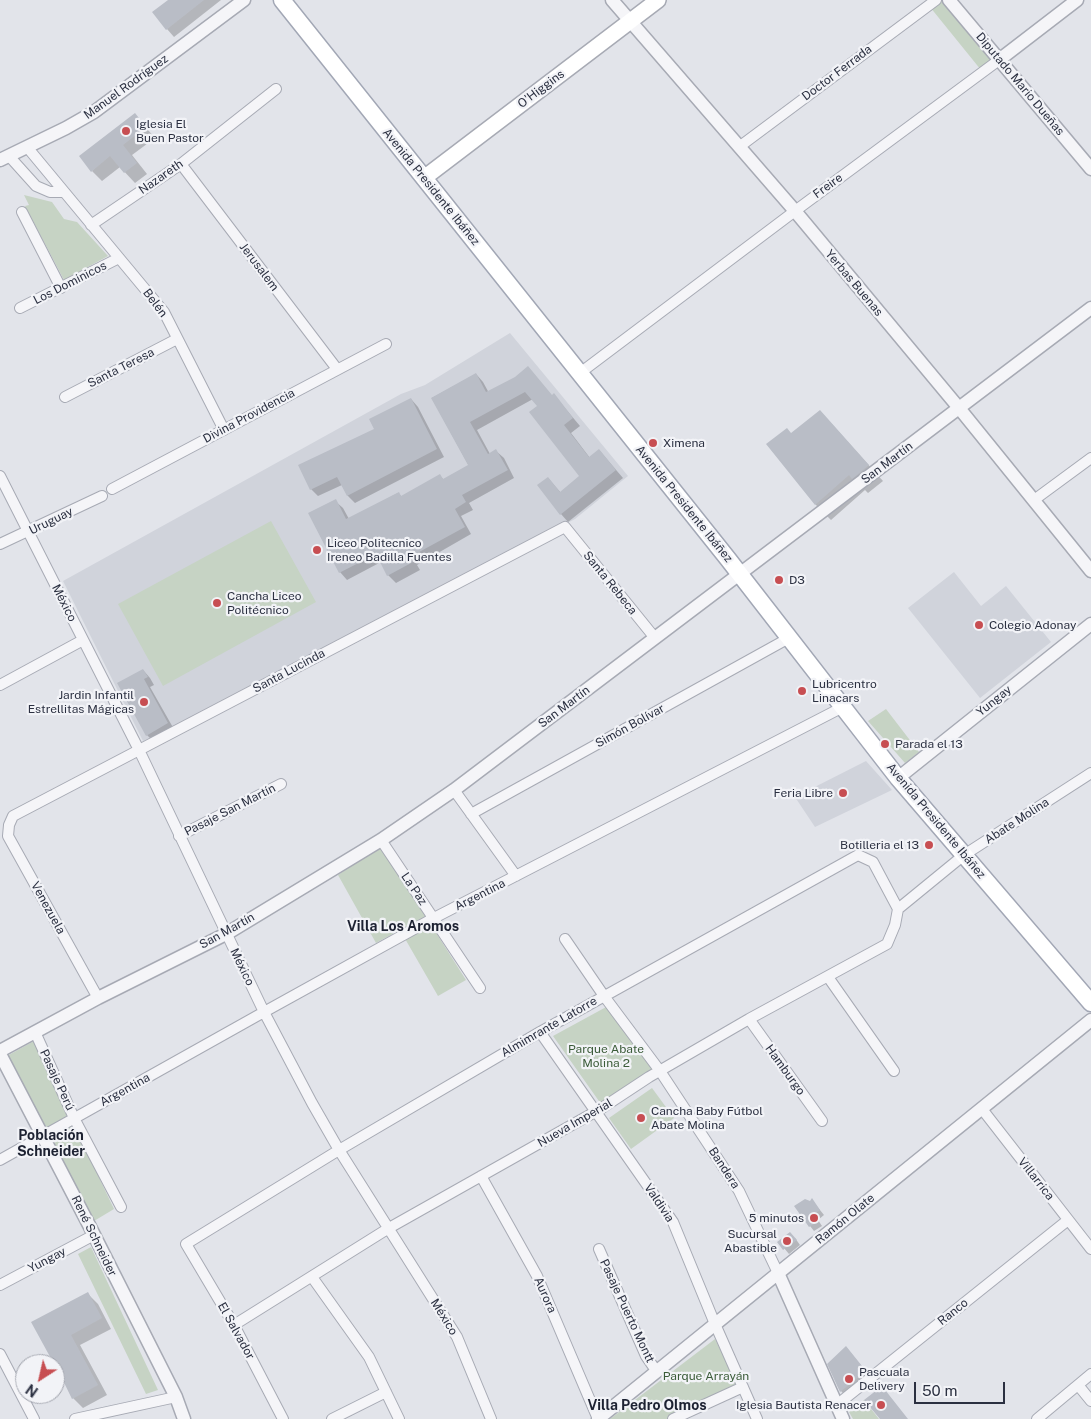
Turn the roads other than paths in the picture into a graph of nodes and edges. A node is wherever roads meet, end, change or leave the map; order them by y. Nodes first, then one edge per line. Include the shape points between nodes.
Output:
1 (244, 0) edge
2 (282, 0) edge
3 (612, 0) edge
4 (658, 0) edge
5 (936, 0) edge
6 (949, 0) edge
7 (1077, 0) edge
8 (630, 21) junction
9 (999, 60) junction
10 (276, 89) dead end
11 (27, 147) junction
12 (739, 147) junction
13 (5, 158) edge
14 (181, 164) junction
15 (1091, 169) edge
16 (424, 178) junction
17 (64, 192) junction
18 (794, 211) junction
19 (22, 212) dead end
20 (91, 225) junction
21 (119, 258) junction
22 (61, 288) junction
23 (20, 308) dead end
24 (1091, 308) edge
25 (177, 339) junction
26 (386, 344) dead end
27 (337, 370) junction
28 (580, 373) junction
29 (65, 397) dead end
30 (959, 408) junction
31 (224, 430) junction
32 (1091, 458) edge
33 (0, 476) edge
34 (112, 489) dead end
35 (102, 496) dead end
36 (1034, 500) junction
37 (565, 528) joint
38 (28, 532) junction
39 (0, 544) edge
40 (1091, 571) edge
41 (740, 574) junction
42 (1091, 624) edge
43 (655, 638) junction
44 (789, 638) junction
45 (83, 640) junction
46 (0, 685) edge
47 (843, 707) junction
48 (139, 750) junction
49 (1091, 773) edge
50 (898, 778) junction
51 (281, 784) dead end
52 (454, 790) junction
53 (471, 814) junction
54 (14, 816) joint
55 (179, 836) junction
56 (381, 840) junction
57 (964, 855) junction
58 (516, 876) junction
59 (898, 909) junction
60 (434, 918) junction
61 (226, 934) junction
62 (565, 939) dead end
63 (828, 977) junction
64 (480, 988) dead end
65 (604, 996) junction
66 (98, 998) junction
67 (1091, 1003) edge
68 (264, 1012) junction
69 (749, 1019) junction
70 (1091, 1020) edge
71 (35, 1032) junction
72 (540, 1032) junction
73 (0, 1052) edge
74 (660, 1071) junction
75 (894, 1071) dead end
76 (982, 1109) junction
77 (596, 1112) junction
78 (74, 1118) junction
79 (822, 1120) dead end
80 (44, 1136) junction
81 (339, 1150) junction
82 (0, 1160) edge
83 (481, 1176) junction
84 (121, 1207) dead end
85 (1068, 1220) junction
86 (389, 1228) junction
87 (94, 1235) junction
88 (186, 1244) joint
89 (599, 1249) dead end
90 (1091, 1249) edge
91 (778, 1274) junction
92 (312, 1277) junction
93 (0, 1285) edge
94 (715, 1324) junction
95 (234, 1325) junction
96 (0, 1354) edge
97 (657, 1372) junction
98 (1091, 1374) edge
99 (1078, 1385) junction
100 (743, 1387) junction
101 (386, 1392) junction
102 (176, 1397) junction
103 (1091, 1401) edge
104 (840, 1414) edge
105 (34, 1419) edge
106 (75, 1419) edge
107 (184, 1419) edge
108 (283, 1419) edge
109 (332, 1419) edge
110 (399, 1419) edge
111 (491, 1419) edge
112 (598, 1419) edge
113 (673, 1419) edge
114 (757, 1419) edge
115 (1037, 1419) edge

1 - 11 street, Manuel Rodríguez via 94,112
2 - 16 main road, Avenida Presidente Ibáñez
3 - 8 street, Yerbas Buenas
4 - 8 main road, O'Higgins
5 - 12 street, Doctor Ferrada
6 - 9 street, Diputado Mario Dueñas
7 - 9 street, Freire
8 - 12 street, Yerbas Buenas
8 - 16 main road, O'Higgins
9 - 15 street, Diputado Mario Dueñas
9 - 18 street, Freire
10 - 14 street, Nazareth
11 - 13 street, Manuel Rodríguez
11 - 17 street, Belén
12 - 18 street, Yerbas Buenas
13 - 17 street via 36,186 50,192
14 - 20 street, Nazareth
14 - 27 street, Jerusalem
16 - 28 main road, Avenida Presidente Ibáñez
17 - 20 street, Belén
18 - 28 street, Freire
18 - 30 street, Yerbas Buenas
19 - 22 street
20 - 21 street, Belén
21 - 22 street, Los Dominicos
21 - 25 street, Belén via 164,312
22 - 23 street, Los Dominicos
24 - 30 street, San Martín
25 - 29 street, Santa Teresa
25 - 31 street, Belén
26 - 27 street, Divina Providencia
27 - 31 street, Divina Providencia
28 - 41 main road, Avenida Presidente Ibáñez
30 - 36 street, Yerbas Buenas
30 - 41 street, San Martín
31 - 34 street, Divina Providencia
32 - 36 street
33 - 38 street, México
35 - 38 street, Uruguay
36 - 40 street, Yerbas Buenas
37 - 43 street, Santa Rebeca
37 - 48 street, Santa Lucinda
38 - 39 street, Uruguay
38 - 45 street, México
41 - 43 street, San Martín
41 - 44 main road, Avenida Presidente Ibáñez
42 - 50 street, Yungay
43 - 52 street, San Martín
44 - 47 main road, Avenida Presidente Ibáñez
44 - 53 street, Simón Bolívar
45 - 46 street
45 - 48 street, México
47 - 50 main road, Avenida Presidente Ibáñez
47 - 58 street, Argentina
48 - 54 street, Santa Lucinda
48 - 55 street, México
49 - 57 street, Abate Molina
50 - 57 main road, Avenida Presidente Ibáñez
51 - 55 street, Pasaje San Martín
52 - 53 street
52 - 56 street, San Martín
53 - 58 street
54 - 66 street, Venezuela via 8,836
55 - 61 street, México
56 - 60 street, La Paz
56 - 61 street, San Martín
57 - 59 street, Abate Molina
57 - 67 main road, Avenida Presidente Ibáñez
58 - 60 street, Argentina
59 - 63 street, Nueva Imperial via 896,925 887,944
59 - 65 street, Almimrante Latorre via 873,862 858,855
60 - 64 street, La Paz
60 - 68 street, Argentina
61 - 66 street, San Martín
61 - 68 street, México
62 - 65 street, Bandera
63 - 69 street, Nueva Imperial
63 - 75 street
65 - 72 street, Almimrante Latorre
65 - 74 street, Bandera
66 - 71 street, San Martín
68 - 78 street, Argentina
68 - 81 street, México
69 - 74 street, Nueva Imperial
69 - 79 street, Hamburgo
70 - 76 street, Ramón Olate
71 - 73 street, San Martín
71 - 78 street, Pasaje Perú
72 - 77 street, Valdivia
72 - 81 street, Almimrante Latorre
73 - 80 street, René Schneider
74 - 77 street, Nueva Imperial
74 - 91 street, Bandera via 739,1191
76 - 85 street, Villarrica
76 - 91 street, Ramón Olate
77 - 83 street, Nueva Imperial
77 - 94 street, Valdivia via 673,1222
78 - 80 street, Argentina
78 - 84 street, Pasaje Perú
80 - 82 street, Argentina
80 - 87 street, René Schneider
81 - 86 street, México
81 - 88 street, Almimrante Latorre
83 - 86 street, Nueva Imperial
83 - 112 street, Aurora via 536,1276
85 - 90 street, Villarrica
85 - 104 street, Ranco
86 - 92 street, Nueva Imperial
86 - 111 street, México via 457,1337
87 - 93 street, Yungay
87 - 102 street, René Schneider
88 - 95 street, El Salvador
89 - 97 street, Pasaje Puerto Montt via 642,1350
91 - 94 street, Ramón Olate
91 - 104 street, Bandera
92 - 95 street, Nueva Imperial
92 - 101 street via 369,1357
94 - 97 street, Ramón Olate
94 - 100 street, Valdivia
95 - 108 street, El Salvador
96 - 105 street
97 - 112 street, Ramón Olate
98 - 99 street
99 - 103 street
99 - 115 street
100 - 113 street
100 - 114 street, Valdivia
101 - 109 street
101 - 110 street
102 - 106 street
102 - 107 street, René Schneider

